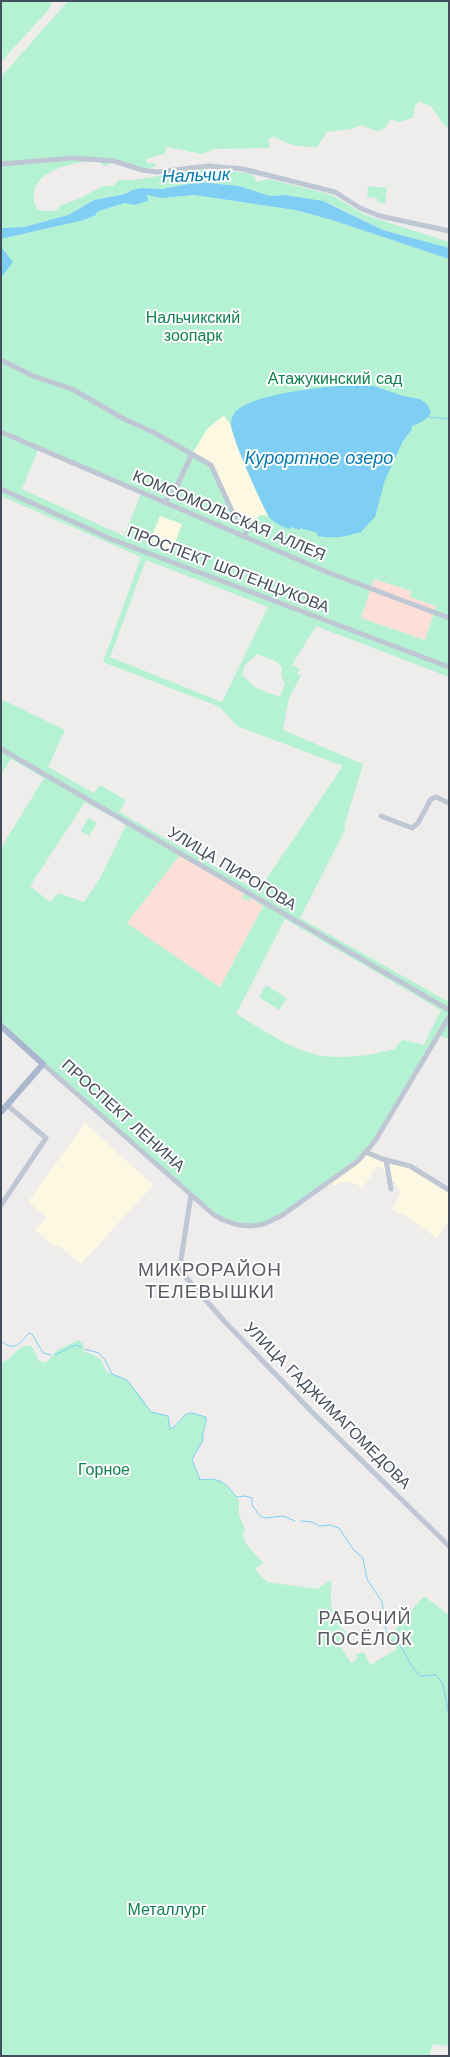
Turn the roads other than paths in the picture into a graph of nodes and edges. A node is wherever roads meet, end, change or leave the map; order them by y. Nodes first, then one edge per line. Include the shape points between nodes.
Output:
1 (1, 164) edge
2 (449, 231) edge
3 (1, 360) edge
4 (1, 432) edge
5 (192, 454) junction
6 (1, 489) edge
7 (164, 502) junction
8 (244, 538) junction
9 (449, 618) edge
10 (449, 668) edge
11 (1, 749) edge
12 (449, 802) edge
13 (381, 816) dead end
14 (449, 1010) edge
15 (449, 1018) edge
16 (1, 1026) edge
17 (43, 1064) junction
18 (7, 1105) junction
19 (1, 1112) edge
20 (366, 1152) junction
21 (386, 1160) junction
22 (391, 1189) dead end
23 (449, 1190) edge
24 (191, 1195) junction
25 (1, 1205) edge
26 (449, 1546) edge

1 - 2 street via 73,158 114,161 157,172 208,166 243,169 335,192 380,216
3 - 5 street via 33,376 72,389
4 - 7 street, КОМСОМОЛЬСКАЯ АЛЛЕЯ
5 - 7 street via 175,490
5 - 8 street via 211,465 233,513 250,524
6 - 10 street, ПРОСПЕКТ ШОГЕНЦУКОВА via 111,539
7 - 8 street, КОМСОМОЛЬСКАЯ АЛЛЕЯ
8 - 9 street, КОМСОМОЛЬСКАЯ АЛЛЕЯ
11 - 14 street, УЛИЦА ПИРОГОВА
12 - 13 street via 431,798 412,828
15 - 20 street
16 - 17 main road, ПРОСПЕКТ ЛЕНИНА
17 - 18 main road
17 - 24 street, ПРОСПЕКТ ЛЕНИНА
18 - 19 main road
18 - 25 street via 46,1138
20 - 21 street
20 - 24 street, ПРОСПЕКТ ЛЕНИНА via 282,1216 256,1225 229,1223
21 - 22 street
21 - 23 street via 415,1168
24 - 26 street, УЛИЦА ГАДЖИМАГОМЕДОВА via 180,1266 183,1274 219,1316

